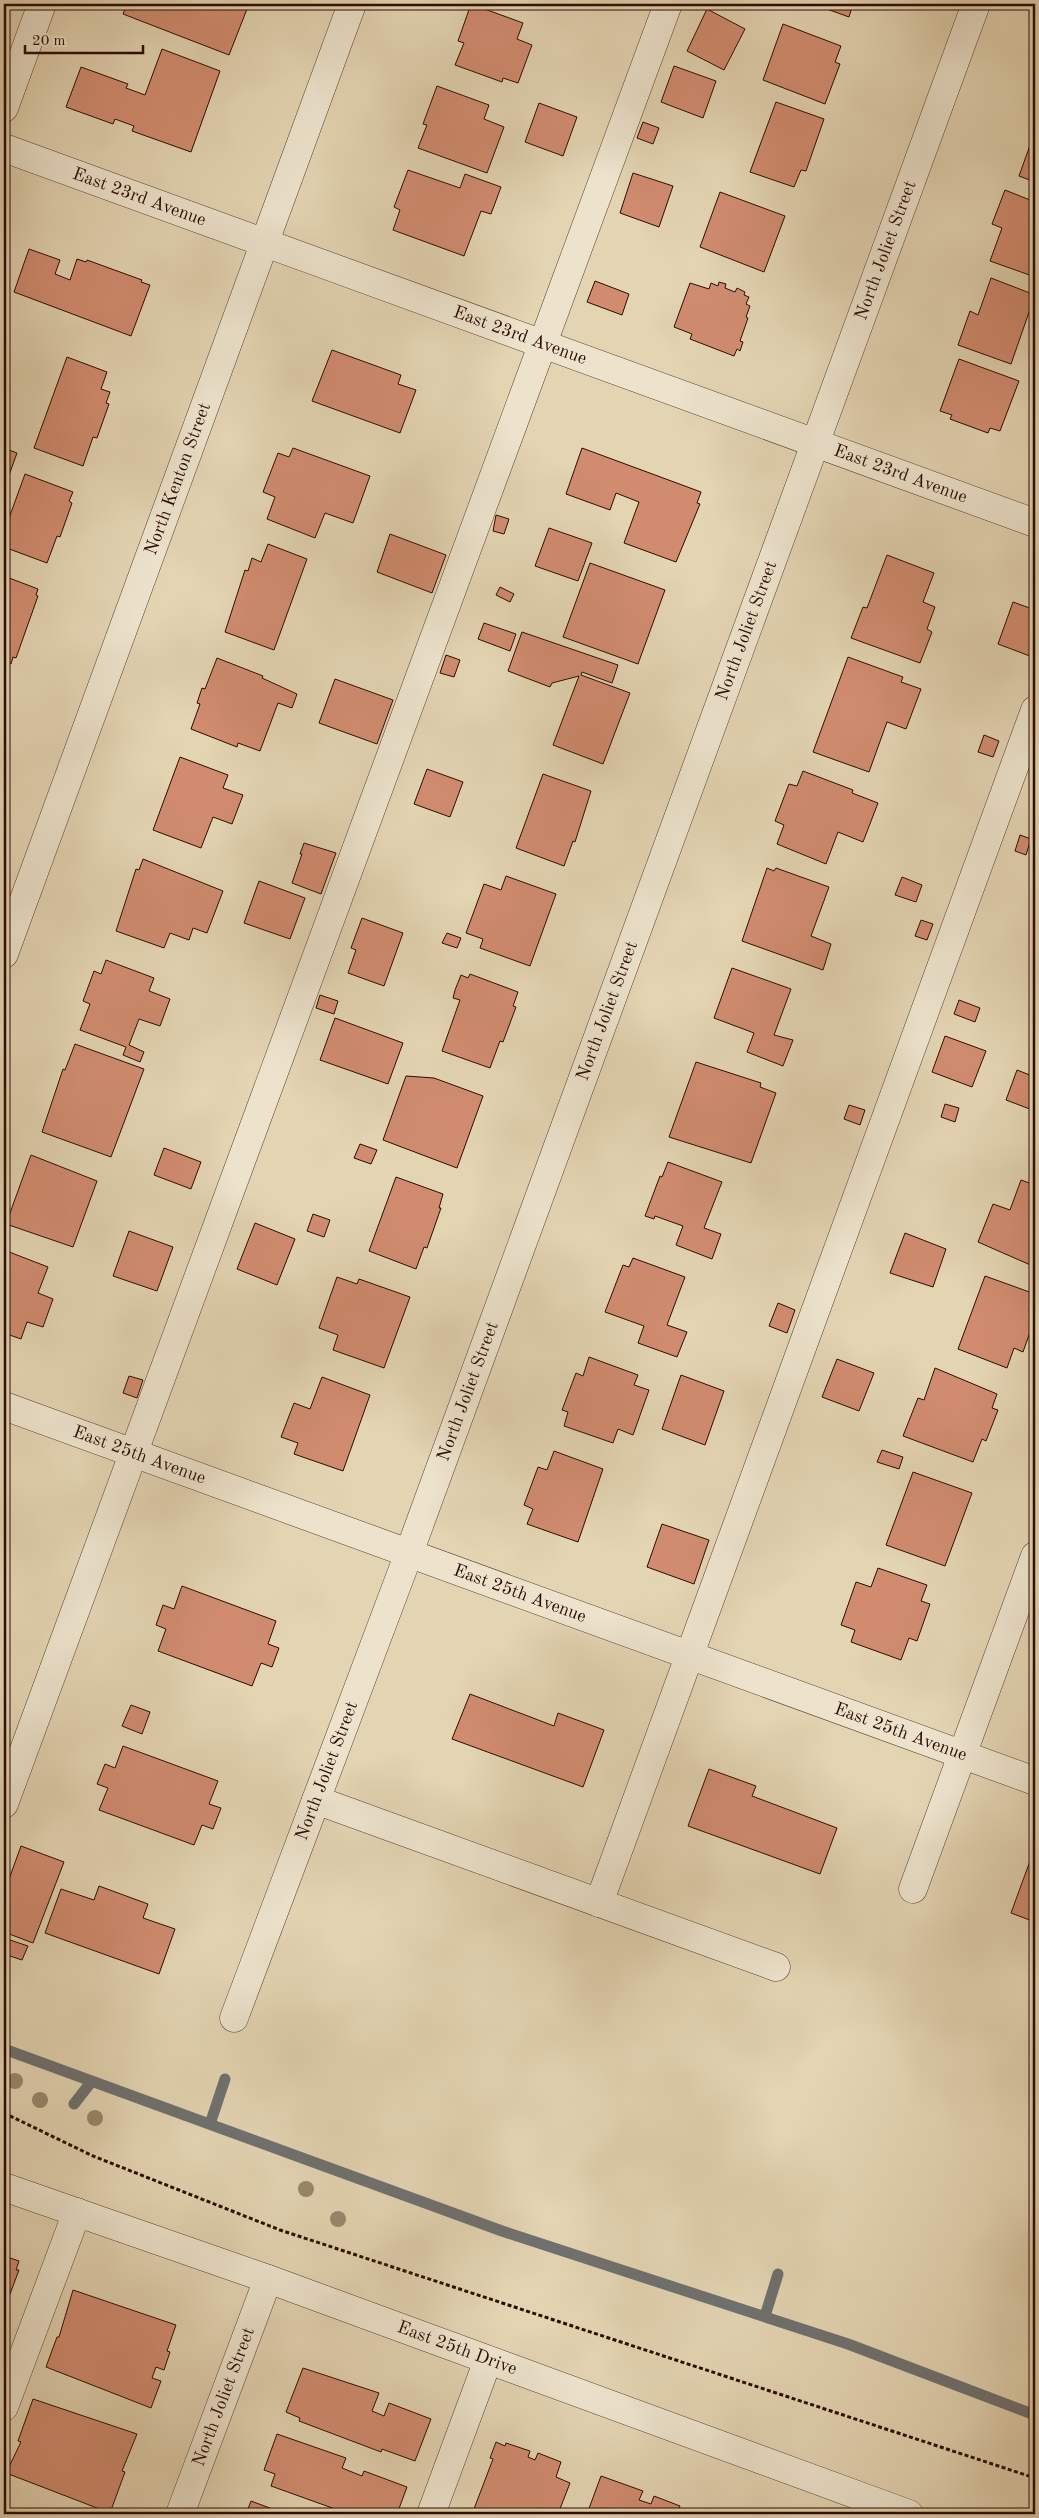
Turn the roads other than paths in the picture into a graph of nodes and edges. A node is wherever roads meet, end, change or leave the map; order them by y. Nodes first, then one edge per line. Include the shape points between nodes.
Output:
1 (42, 4) edge
2 (352, 4) edge
3 (668, 4) edge
4 (976, 4) edge
5 (4, 108) edge
6 (4, 148) edge
7 (264, 243) junction
8 (544, 344) junction
9 (815, 443) junction
10 (1035, 523) edge
11 (1035, 710) edge
12 (4, 954) edge
13 (4, 1406) edge
14 (134, 1454) junction
15 (409, 1553) junction
16 (1035, 1556) edge
17 (689, 1655) junction
18 (962, 1754) junction
19 (1035, 1781) edge
20 (316, 1800) junction
21 (4, 1804) edge
22 (912, 1889) dead end
23 (598, 1902) junction
24 (776, 1967) dead end
25 (234, 2018) dead end
26 (4, 2187) edge
27 (77, 2212) junction
28 (268, 2279) junction
29 (488, 2360) junction
30 (4, 2407) edge
31 (180, 2514) edge
32 (431, 2514) edge
33 (909, 2514) edge

1 - 5 street
2 - 7 street, North Kenton Street
3 - 8 street
4 - 9 street, North Joliet Street
6 - 7 street, East 23rd Avenue
7 - 8 street, East 23rd Avenue
7 - 12 street, North Kenton Street
8 - 9 street, East 23rd Avenue
8 - 14 street
9 - 10 street, East 23rd Avenue
9 - 15 street, North Joliet Street
11 - 17 street
13 - 14 street, East 25th Avenue
14 - 15 street, East 25th Avenue
14 - 21 street
15 - 17 street, East 25th Avenue
15 - 20 street, North Joliet Street
16 - 18 street
17 - 18 street, East 25th Avenue
17 - 23 street
18 - 19 street, East 25th Avenue
18 - 22 street
20 - 23 street
20 - 25 street, North Joliet Street
23 - 24 street
26 - 27 street, East 25th Drive
27 - 28 street, East 25th Drive
27 - 30 street
28 - 29 street, East 25th Drive
28 - 31 street, North Joliet Street
29 - 32 street
29 - 33 street, East 25th Drive

